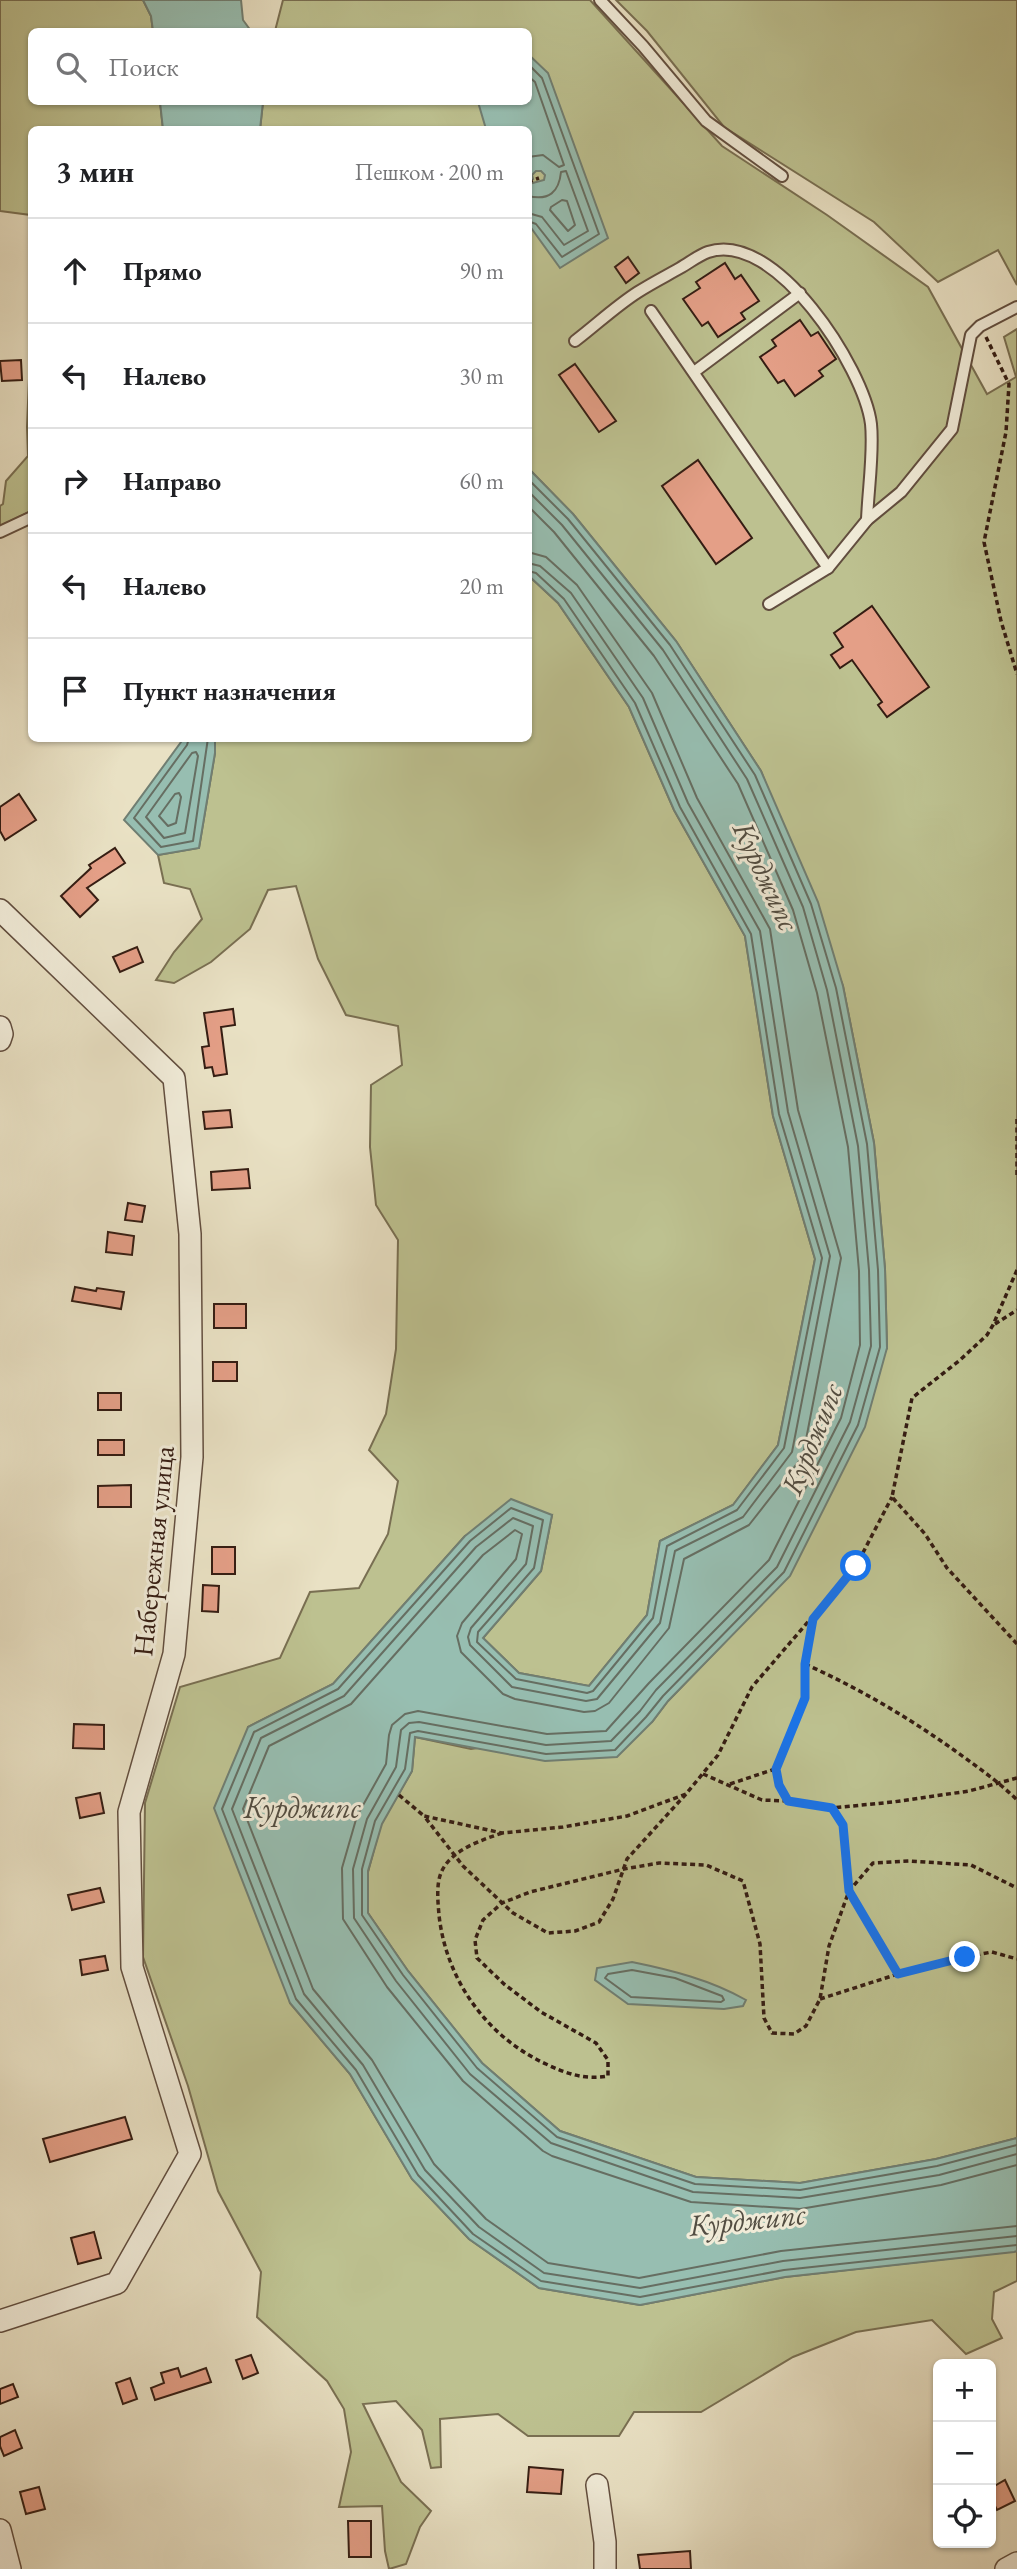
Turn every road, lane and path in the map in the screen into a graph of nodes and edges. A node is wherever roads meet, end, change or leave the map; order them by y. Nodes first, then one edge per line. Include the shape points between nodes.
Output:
1 (600, 0) edge
2 (782, 176) dead end
3 (539, 178) dead end
4 (532, 181) edge
5 (800, 293) junction
6 (1017, 307) edge
7 (650, 311) dead end
8 (981, 326) junction
9 (575, 341) dead end
10 (694, 372) junction
11 (28, 519) edge
12 (867, 520) junction
13 (0, 532) edge
14 (828, 568) junction
15 (769, 604) dead end
16 (1017, 674) edge
17 (0, 910) edge
18 (0, 1027) edge
19 (0, 1040) edge
20 (1017, 1119) edge
21 (1017, 1175) edge
22 (1017, 1270) edge
23 (1017, 1310) edge
24 (993, 1325) junction
25 (892, 1497) junction
26 (813, 1619) junction
27 (1017, 1644) edge
28 (805, 1664) junction
29 (776, 1769) junction
30 (703, 1773) junction
31 (1017, 1778) edge
32 (1000, 1783) junction
33 (728, 1785) junction
34 (686, 1794) junction
35 (399, 1796) dead end
36 (1017, 1800) edge
37 (788, 1801) junction
38 (832, 1808) junction
39 (424, 1816) junction
40 (502, 1833) junction
41 (454, 1857) junction
42 (624, 1869) junction
43 (1017, 1888) edge
44 (849, 1891) junction
45 (502, 1903) junction
46 (1017, 1959) edge
47 (898, 1974) junction
48 (820, 1999) junction
49 (0, 2321) edge
50 (597, 2485) dead end
51 (0, 2530) edge
52 (1017, 2563) edge
53 (10, 2569) edge
54 (605, 2569) edge
55 (1006, 2569) edge

1 - 2 lane via 706,121
3 - 4 path
5 - 9 lane via 779,273 737,250 709,251 638,292
5 - 10 lane
5 - 12 lane via 849,360 864,393 871,425
6 - 8 lane
7 - 10 lane
8 - 12 lane via 971,335 951,429 901,492
8 - 16 path via 1009,384 1006,432 985,542
10 - 14 lane
11 - 13 lane
12 - 14 lane
14 - 15 lane
17 - 49 street, Набережная улица via 174,1078 190,1234 192,1457 174,1654 129,1812 132,1967 190,2154 117,2283
18 - 19 street
20 - 21 path
22 - 24 path
23 - 24 path
24 - 25 path via 960,1360 912,1398
25 - 26 path via 856,1566
25 - 27 path via 947,1568
26 - 28 path
26 - 30 path via 752,1687 718,1755
28 - 29 path via 805,1698
28 - 32 path via 858,1688 911,1720
29 - 33 path
29 - 37 path
30 - 33 path
30 - 34 path
31 - 32 path
32 - 36 path
32 - 38 path
33 - 37 path via 762,1800
34 - 40 path via 627,1816
34 - 42 path via 627,1859
35 - 39 path
37 - 38 path
38 - 44 path via 843,1825
39 - 40 path
39 - 41 path
40 - 41 path
41 - 45 path
41 - 45 path via 441,1872 441,1933 447,1958 469,2000 498,2035 526,2055 590,2079 607,2076 607,2060 596,2043 541,2012 477,1958 475,1940 483,1920
42 - 45 path
42 - 45 path via 599,1922 575,1931 548,1933
42 - 48 path via 659,1863 706,1865 743,1881 760,1944 764,2018 772,2033 794,2035 806,2026
43 - 44 path via 971,1865 909,1861 873,1863
44 - 47 path
44 - 48 path via 829,1945
46 - 47 path via 992,1952
47 - 48 path
50 - 54 street
51 - 53 street
52 - 55 street

